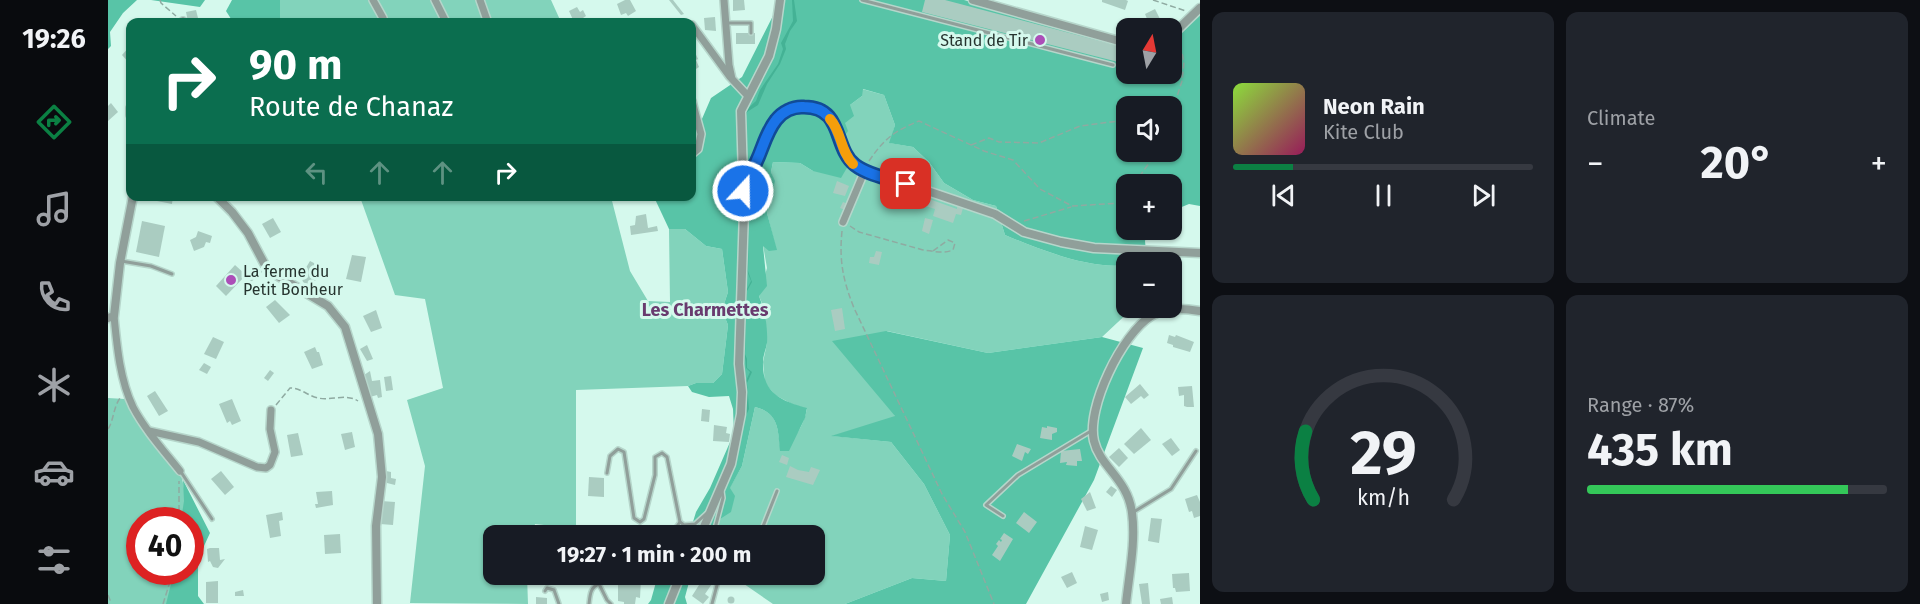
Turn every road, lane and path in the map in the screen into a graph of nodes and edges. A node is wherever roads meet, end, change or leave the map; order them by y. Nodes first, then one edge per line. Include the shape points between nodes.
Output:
1 (160, 0) edge
2 (373, 0) edge
3 (435, 0) edge
4 (480, 0) edge
5 (724, 0) edge
6 (780, 0) edge
7 (862, 0) edge
8 (973, 0) edge
9 (1153, 0) edge
10 (1198, 10) edge
11 (179, 18) edge
12 (383, 18) dead end
13 (444, 18) edge
14 (487, 18) edge
15 (726, 23) junction
16 (1182, 26) edge
17 (696, 30) edge
18 (751, 33) dead end
19 (1116, 40) edge
20 (1182, 56) edge
21 (1113, 65) dead end
22 (732, 79) junction
23 (1182, 81) edge
24 (747, 96) junction
25 (696, 116) edge
26 (1116, 121) edge
27 (970, 145) junction
28 (696, 151) edge
29 (865, 170) junction
30 (745, 171) junction
31 (133, 201) edge
32 (221, 201) edge
33 (1116, 203) edge
34 (1072, 206) junction
35 (843, 222) junction
36 (1011, 225) junction
37 (933, 251) junction
38 (1200, 253) edge
39 (121, 261) junction
40 (172, 274) dead end
41 (1200, 311) edge
42 (111, 317) edge
43 (124, 381) junction
44 (370, 409) junction
45 (272, 411) joint
46 (108, 429) edge
47 (1093, 430) junction
48 (149, 432) junction
49 (1196, 451) dead end
50 (180, 471) junction
51 (607, 473) dead end
52 (722, 488) junction
53 (777, 491) dead end
54 (179, 507) edge
55 (711, 510) junction
56 (1132, 513) junction
57 (1003, 516) dead end
58 (212, 519) dead end
59 (680, 522) junction
60 (678, 525) edge
61 (705, 525) edge
62 (716, 525) edge
63 (764, 525) edge
64 (169, 585) edge
65 (594, 585) edge
66 (600, 585) edge
67 (677, 585) edge
68 (717, 585) edge
69 (545, 591) dead end
70 (108, 595) edge
71 (109, 604) edge
72 (163, 604) edge
73 (377, 604) edge
74 (559, 604) edge
75 (588, 604) edge
76 (611, 604) edge
77 (669, 604) edge
78 (712, 604) edge
79 (994, 604) edge
80 (1126, 604) edge

1 - 11 path
2 - 12 street
3 - 13 street
4 - 14 street
5 - 15 street
6 - 24 street via 769,56
7 - 21 lane
8 - 19 street
9 - 10 path
10 - 16 street
15 - 18 lane via 751,24
15 - 22 street
17 - 22 street
20 - 23 path
22 - 24 street
24 - 30 street via 740,117
25 - 28 street via 701,134
26 - 27 path via 1080,126 1039,143 989,138
27 - 29 path via 919,121 884,141
27 - 34 path via 1013,160 1040,189
29 - 30 street via 846,156 833,121 805,106 777,119 756,163
29 - 35 street
29 - 36 street via 995,214
30 - 52 street via 741,414
31 - 39 street
32 - 44 street via 248,233 265,265 328,306 345,327
33 - 34 path
34 - 36 path
35 - 37 path via 859,232
35 - 79 path via 840,254 844,282 854,308 942,494 965,532
36 - 38 street via 1024,232 1094,248
37 - 37 path via 945,241 955,243 951,251
39 - 40 lane
39 - 42 street
41 - 47 street via 1163,310 1139,326 1103,386
42 - 43 street
43 - 46 path
43 - 48 street via 132,405
44 - 45 path via 355,398 317,398 291,388
44 - 73 street via 378,434 382,477 376,526
45 - 48 street via 270,429 275,452 266,468 199,442
47 - 56 street via 1094,442 1122,483
47 - 57 lane via 1018,475 986,505
48 - 50 street
49 - 56 lane via 1171,489
50 - 54 path
50 - 58 lane
51 - 59 lane via 610,456 618,449 624,452 634,518 640,522 652,486 655,457 662,453 667,457
52 - 55 street
52 - 62 lane
53 - 63 lane
55 - 59 lane via 695,524
55 - 61 street
56 - 80 street
59 - 60 lane
64 - 72 path
65 - 75 lane
66 - 76 lane
67 - 77 street
68 - 78 lane
69 - 74 lane via 554,590
70 - 71 path

